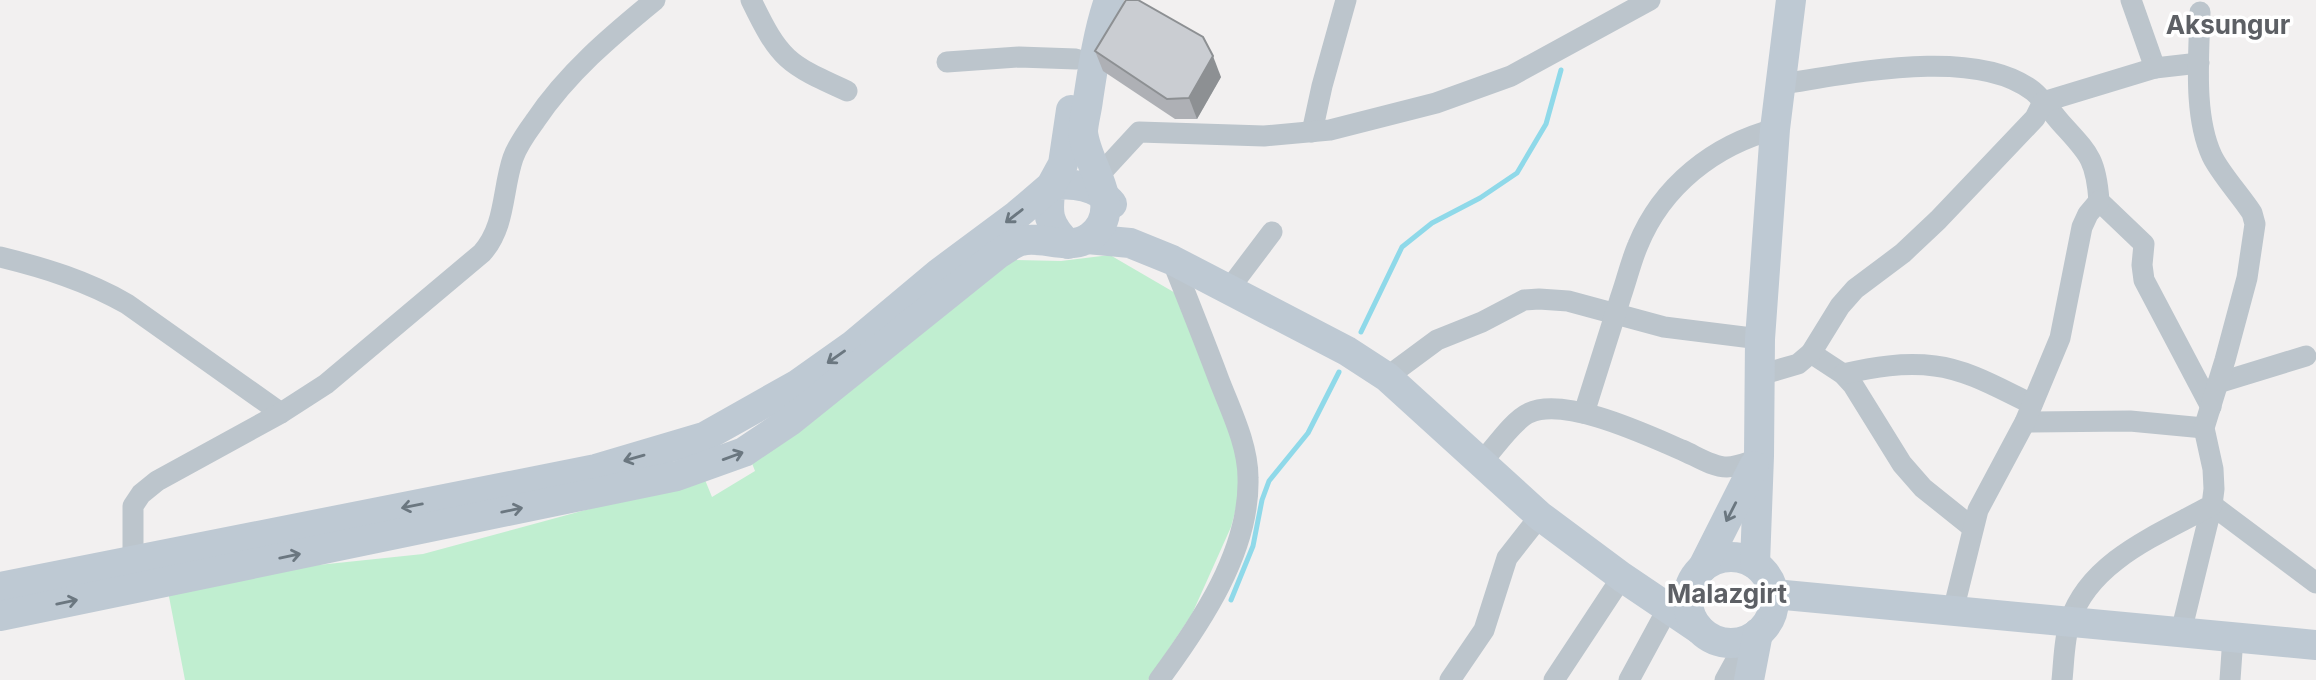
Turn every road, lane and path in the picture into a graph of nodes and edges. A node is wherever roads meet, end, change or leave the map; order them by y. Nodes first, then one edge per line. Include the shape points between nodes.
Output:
1 (655, 0) edge
2 (751, 0) edge
3 (1093, 0) edge
4 (1110, 0) edge
5 (1346, 0) edge
6 (1650, 0) edge
7 (1791, 0) edge
8 (2131, 0) edge
9 (2200, 12) dead end
10 (1076, 59) junction
11 (947, 62) dead end
12 (2199, 63) junction
13 (2155, 68) junction
14 (1782, 84) junction
15 (848, 91) dead end
16 (2042, 102) junction
17 (1775, 129) junction
18 (1312, 132) junction
19 (1051, 186) junction
20 (1097, 186) junction
21 (2099, 201) junction
22 (1272, 232) dead end
23 (1078, 241) junction
24 (0, 257) edge
25 (1172, 260) junction
26 (1229, 289) junction
27 (1616, 312) junction
28 (1760, 339) junction
29 (1811, 353) junction
30 (2306, 356) dead end
31 (1843, 374) junction
32 (1760, 375) junction
33 (1387, 377) junction
34 (2218, 383) junction
35 (2211, 407) junction
36 (281, 413) junction
37 (1584, 413) junction
38 (2029, 413) junction
39 (2204, 428) junction
40 (1758, 457) junction
41 (1481, 463) junction
42 (2212, 505) junction
43 (1540, 516) junction
44 (1973, 528) junction
45 (133, 561) junction
46 (1755, 564) junction
47 (1622, 577) junction
48 (2316, 583) edge
49 (0, 587) edge
50 (1687, 589) junction
51 (1774, 594) junction
52 (1953, 611) junction
53 (0, 616) edge
54 (2070, 622) junction
55 (2181, 632) junction
56 (1752, 636) junction
57 (2233, 637) junction
58 (2316, 645) edge
59 (1159, 680) edge
60 (1450, 680) edge
61 (1554, 680) edge
62 (1629, 680) edge
63 (1725, 680) edge
64 (1749, 680) edge
65 (2062, 680) edge
66 (2230, 680) edge

1 - 36 street via 578,66 548,100 513,158 492,242 342,373
2 - 15 street via 765,31 790,62
3 - 10 main road
4 - 20 main road via 1083,132
5 - 18 street
6 - 18 street via 1511,76 1436,103
7 - 14 main road
8 - 13 street
9 - 12 street
10 - 11 street
10 - 19 main road via 1063,164
12 - 13 street
12 - 34 street via 2200,100 2211,154 2255,224 2247,278
13 - 16 street
14 - 16 street via 1914,67 1961,67 2018,82
14 - 17 main road
16 - 21 street via 2090,156
16 - 29 street via 2035,118 1938,220 1855,289
17 - 27 street via 1746,136 1715,154 1690,171 1659,205 1637,245
17 - 28 main road
18 - 20 street via 1264,136 1139,132
19 - 20 main road
19 - 23 main road via 1048,209 1055,232
19 -> 45 main road via 853,345 798,384 704,437 596,469
20 - 23 main road via 1106,214 1097,230
20 - 25 main road via 1127,225
21 - 35 street via 2144,244 2144,280
21 - 38 street via 2082,227 2060,338
22 - 26 street
23 - 25 main road via 1130,243
53 -> 23 main road via 677,475 744,452 790,421 998,254 1023,240
24 - 36 street via 49,268 104,291
25 - 26 main road
25 - 59 street via 1238,429 1248,475 1246,517 1237,548 1207,608
26 - 33 main road
27 - 28 street via 1664,327
27 - 33 street via 1553,299 1524,300 1437,340
27 - 37 street
28 - 32 main road
29 - 31 street
29 - 32 street via 1798,363
30 - 34 street
31 - 38 street via 1882,365 1938,366 1984,382
31 - 44 street via 1902,464 1923,488
32 - 40 main road
33 - 41 main road
34 - 35 street
35 - 39 street
36 - 45 street via 141,494 133,506
37 - 40 street via 1714,464 1727,467
37 - 41 street via 1564,409 1528,413
38 - 39 street
38 - 44 street
39 - 42 street via 2213,469
40 - 46 main road
40 -> 50 main road
41 - 43 main road
42 - 48 street
42 - 54 street via 2119,559 2085,590
42 - 55 street
43 - 47 main road
43 - 60 street via 1507,558 1485,630
44 - 52 street
45 - 49 main road
46 - 50 main road via 1742,558 1714,560
46 - 51 main road
47 - 50 main road
47 - 61 street
50 - 56 main road via 1692,617 1709,637 1734,643
50 - 62 street
51 - 52 main road
51 - 56 main road via 1770,615
52 - 54 main road
54 - 55 main road
54 - 65 street
55 - 57 main road
56 - 63 street
56 - 64 main road
57 - 58 main road
57 - 66 street

